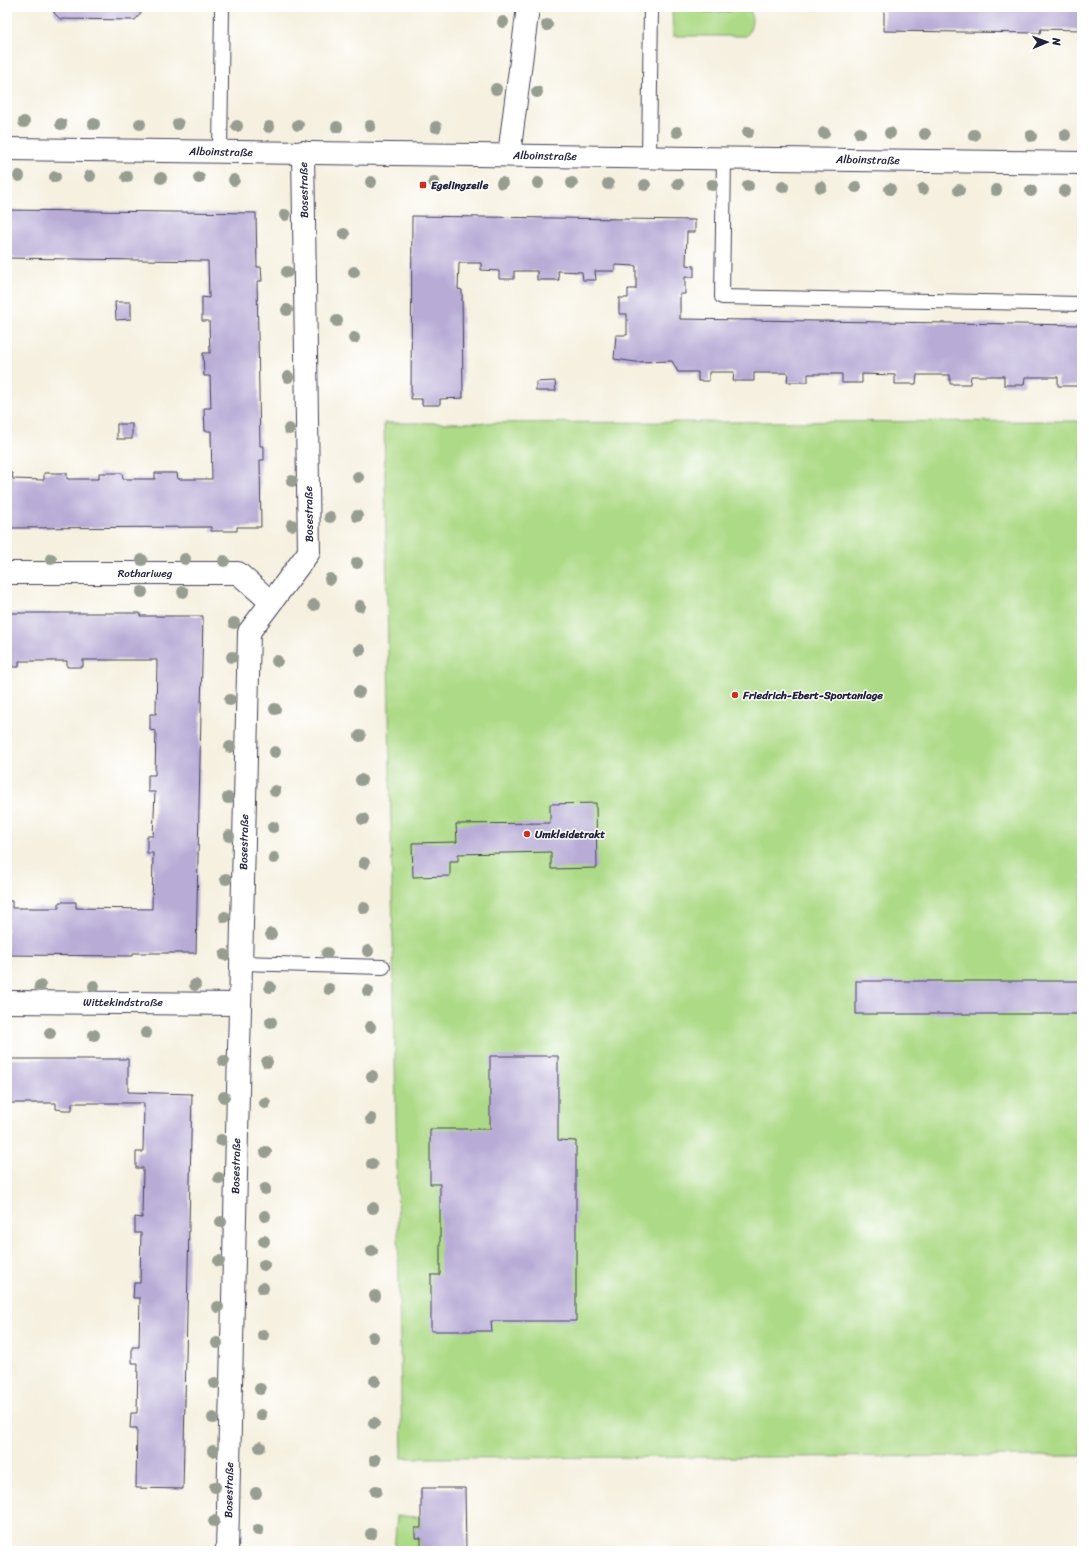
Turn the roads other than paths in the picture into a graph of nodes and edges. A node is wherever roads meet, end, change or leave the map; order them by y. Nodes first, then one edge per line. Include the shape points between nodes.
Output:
1 (222, 7) edge
2 (528, 7) edge
3 (651, 7) edge
4 (7, 149) edge
5 (220, 152) junction
6 (303, 152) junction
7 (509, 155) junction
8 (649, 158) junction
9 (724, 158) junction
10 (1082, 163) edge
11 (1082, 304) edge
12 (7, 574) edge
13 (271, 602) junction
14 (241, 963) junction
15 (383, 967) dead end
16 (7, 1002) edge
17 (240, 1004) junction
18 (227, 1551) edge

1 - 5 lane
2 - 7 street
3 - 8 lane
4 - 5 street, Alboinstraße
5 - 6 street, Alboinstraße
6 - 7 street, Alboinstraße
6 - 13 street, Bosestraße via 309,552
7 - 8 street, Alboinstraße
8 - 9 street, Alboinstraße
9 - 10 street, Alboinstraße
9 - 11 lane via 722,297
12 - 13 street, Rothariweg via 238,573
13 - 14 street, Bosestraße via 248,632
14 - 15 lane
14 - 17 street, Bosestraße
16 - 17 street, Wittekindstraße
17 - 18 street, Bosestraße

